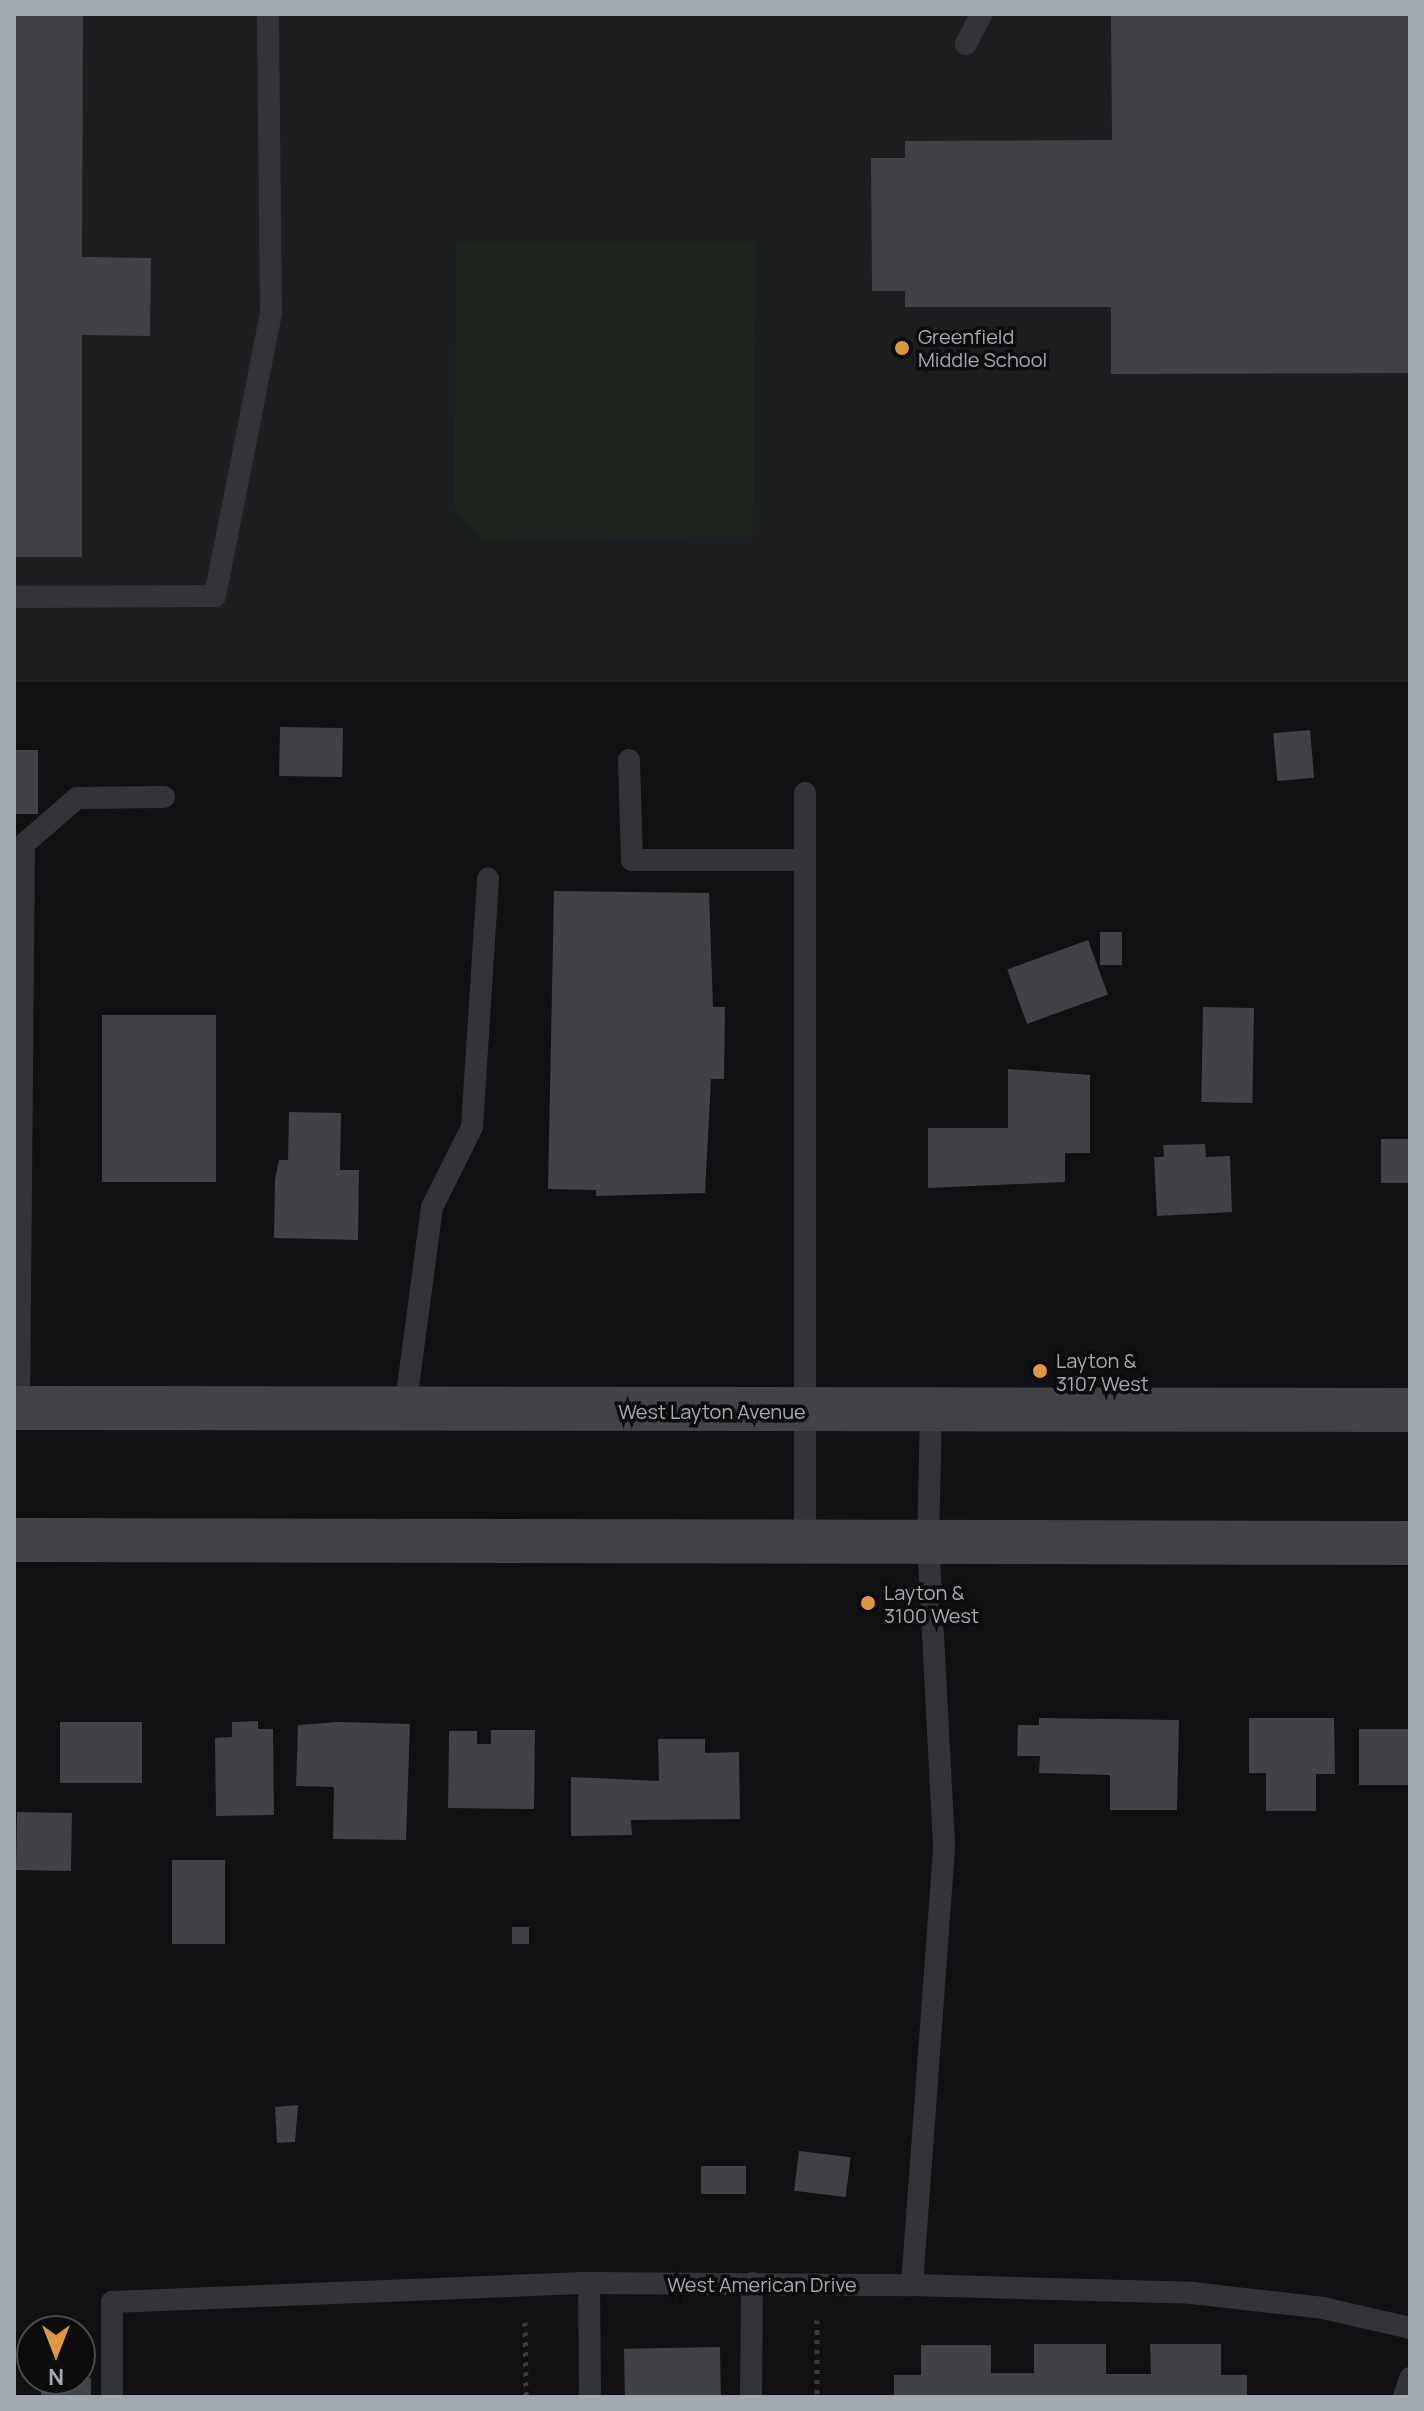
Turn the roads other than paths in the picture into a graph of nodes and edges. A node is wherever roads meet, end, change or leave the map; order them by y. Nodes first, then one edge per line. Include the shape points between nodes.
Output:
1 (268, 14) edge
2 (981, 14) edge
3 (966, 44) dead end
4 (14, 597) edge
5 (629, 760) dead end
6 (805, 793) dead end
7 (164, 797) dead end
8 (804, 860) junction
9 (488, 879) dead end
10 (16, 1408) edge
11 (405, 1409) junction
12 (1410, 1410) edge
13 (801, 1411) junction
14 (931, 1412) junction
15 (14, 1540) edge
16 (805, 1543) junction
17 (1410, 1543) edge
18 (928, 1544) junction
19 (589, 2283) junction
20 (752, 2283) junction
21 (912, 2285) junction
22 (1410, 2328) edge
23 (1410, 2378) edge
24 (112, 2397) edge
25 (590, 2397) edge
26 (751, 2397) edge
27 (1404, 2397) edge

1 - 4 lane via 271,313 215,596
2 - 3 lane
5 - 8 lane via 632,860
6 - 8 lane
7 - 10 lane via 77,798 24,844
8 - 13 lane
9 - 11 lane via 472,1127 432,1207
10 - 11 main road, West Layton Avenue
11 - 13 main road, West Layton Avenue
12 - 14 main road, West Layton Avenue
13 - 14 main road, West Layton Avenue
13 - 16 lane
14 - 18 lane
15 - 16 main road
16 - 18 main road
17 - 18 main road
18 - 21 lane via 944,1845
19 - 20 lane, West American Drive
19 - 24 lane, West American Drive via 112,2302
19 - 25 lane
20 - 21 lane, West American Drive
20 - 26 lane
21 - 22 lane, West American Drive via 1192,2293 1323,2308
23 - 27 lane

